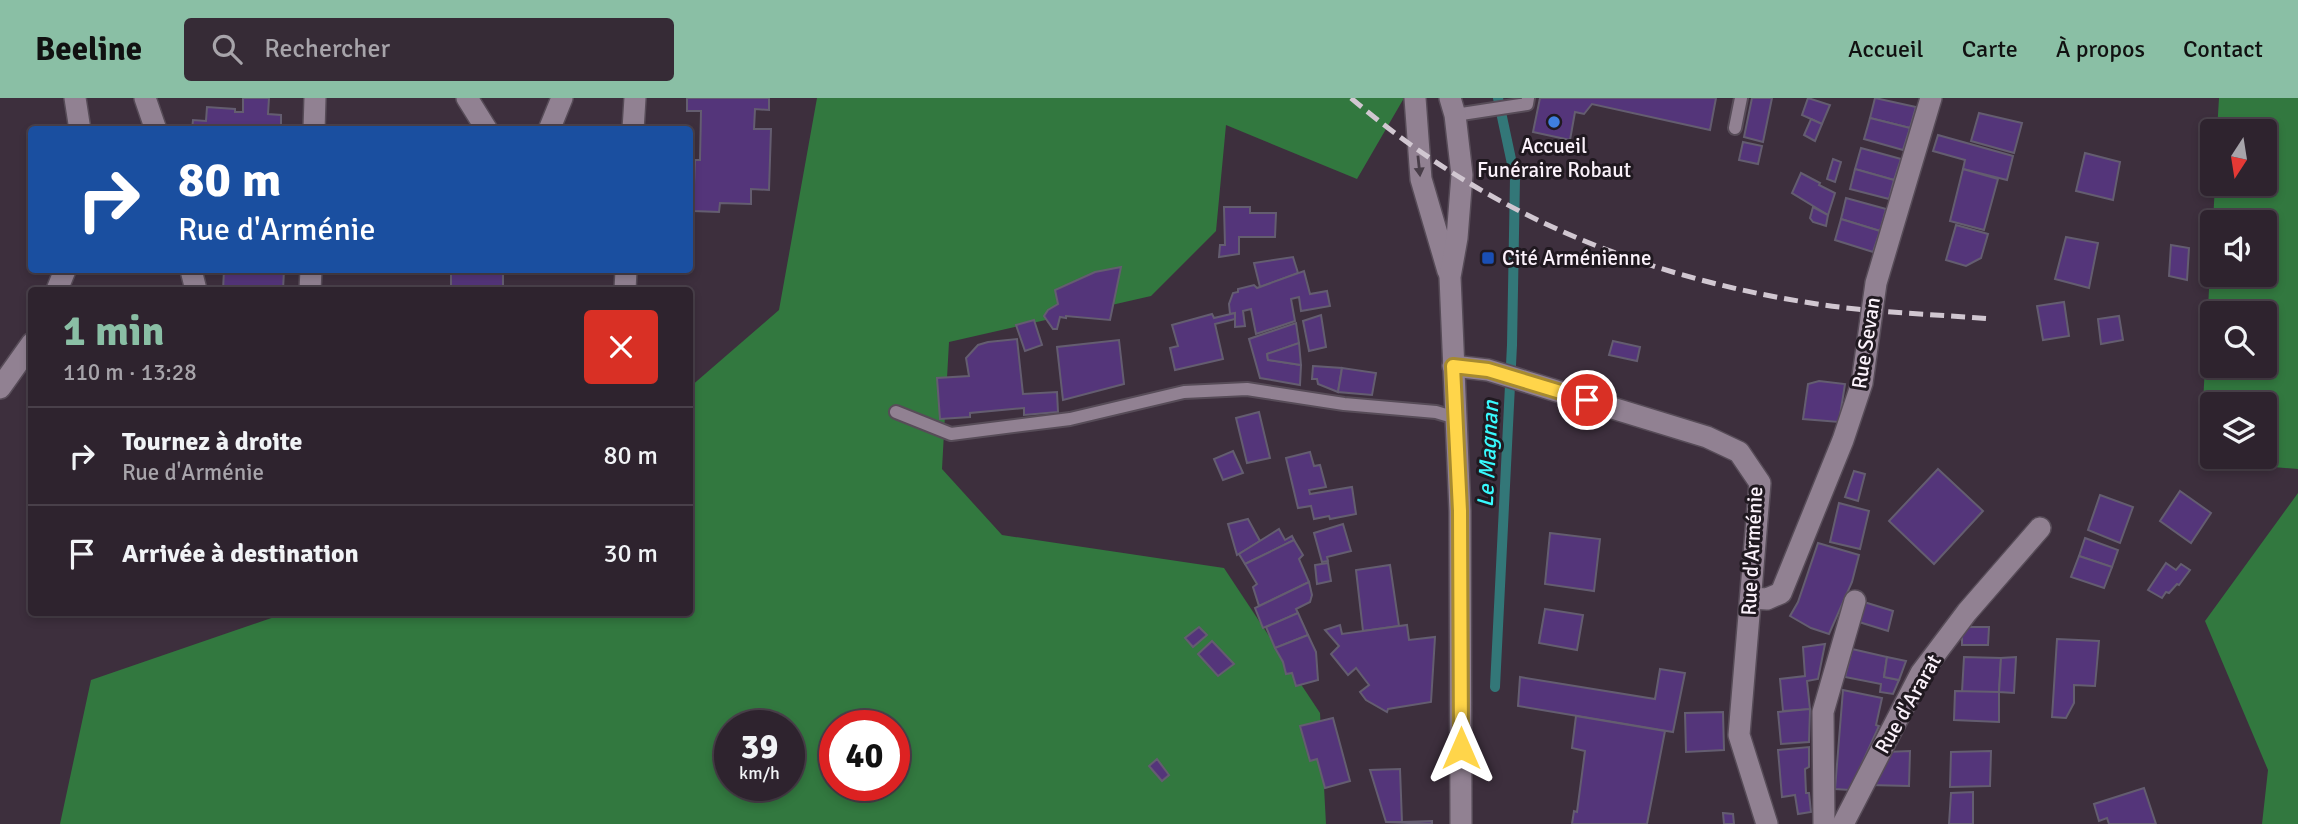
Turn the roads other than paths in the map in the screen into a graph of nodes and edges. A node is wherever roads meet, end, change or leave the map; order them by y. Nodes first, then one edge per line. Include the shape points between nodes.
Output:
1 (75, 98) edge
2 (145, 98) edge
3 (315, 98) edge
4 (467, 98) edge
5 (562, 98) edge
6 (635, 98) edge
7 (1415, 98) edge
8 (1528, 98) edge
9 (1741, 98) edge
10 (1931, 98) edge
11 (1453, 107) edge
12 (79, 126) edge
13 (155, 126) edge
14 (314, 126) edge
15 (484, 126) edge
16 (551, 126) edge
17 (633, 126) edge
18 (1735, 128) dead end
19 (1450, 276) junction
20 (28, 349) edge
21 (1453, 366) junction
22 (0, 388) edge
23 (896, 412) dead end
24 (1456, 418) junction
25 (2040, 528) dead end
26 (1751, 598) junction
27 (1855, 601) dead end
28 (1461, 824) edge
29 (1767, 824) edge
30 (1824, 824) edge
31 (1843, 824) edge

1 - 12 street
2 - 13 street
3 - 14 street
4 - 15 street
5 - 16 street
6 - 17 street
7 -> 19 street via 1421,179
8 - 11 lane via 1527,104 1486,111
9 - 18 lane
10 - 26 street, Rue Sevan via 1876,283 1862,383 1843,440 1781,593
11 - 19 street via 1462,175
19 - 21 street
20 - 22 street
21 - 24 street
21 - 26 street, Rue d'Arménie via 1488,370 1539,385 1707,437 1739,452 1760,483
23 - 24 lane via 951,434 1070,419 1184,392 1247,389
24 - 28 street
25 - 31 street, Rue d'Ararat via 1921,673
26 - 29 street, Rue d'Arménie via 1739,735
27 - 30 street via 1823,712

